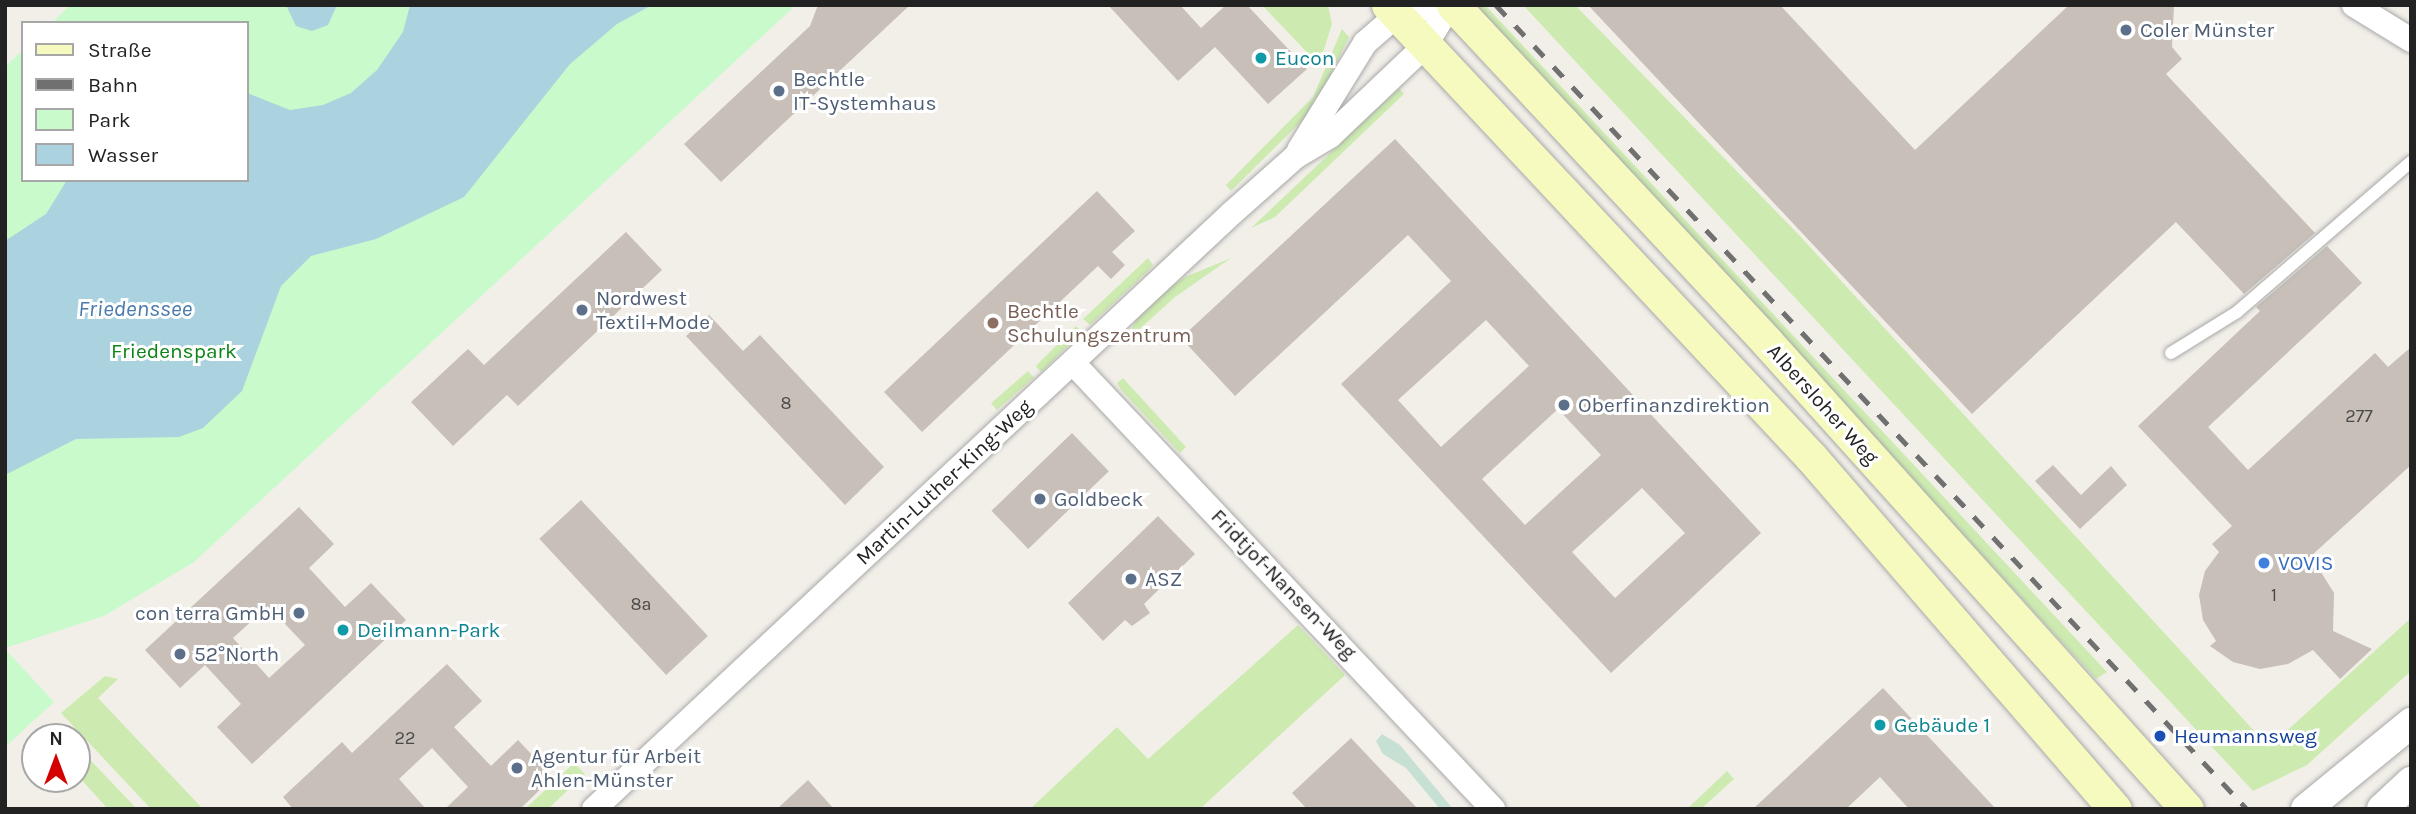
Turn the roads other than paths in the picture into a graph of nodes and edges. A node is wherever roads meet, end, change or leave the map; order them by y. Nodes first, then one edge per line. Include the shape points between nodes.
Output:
1 (1441, 5) edge
2 (1451, 5) edge
3 (2354, 5) edge
4 (1392, 10) edge
5 (2411, 40) edge
6 (1425, 46) junction
7 (1295, 157) junction
8 (2411, 162) edge
9 (2171, 352) dead end
10 (1073, 363) junction
11 (2411, 723) edge
12 (2411, 782) edge
13 (2094, 796) edge
14 (593, 809) edge
15 (1493, 809) edge
16 (2115, 809) edge
17 (2187, 809) edge
18 (2306, 809) edge
19 (2382, 809) edge

1 - 4 street, Martin-Luther-King-Weg
2 - 6 street, Martin-Luther-King-Weg
2 - 17 main road, Albersloher Weg via 1767,342
3 - 5 street
4 - 6 main road, Albersloher Weg
4 - 7 street, Martin-Luther-King-Weg via 1365,43
6 - 7 street, Martin-Luther-King-Weg via 1330,136
6 - 13 main road, Albersloher Weg via 1811,457
7 - 10 street, Martin-Luther-King-Weg
8 - 9 lane via 2237,312
10 - 14 street, Martin-Luther-King-Weg
10 - 15 street, Fridtjof-Nansen-Weg
11 - 18 street
12 - 19 street
13 - 16 main road, Albersloher Weg

